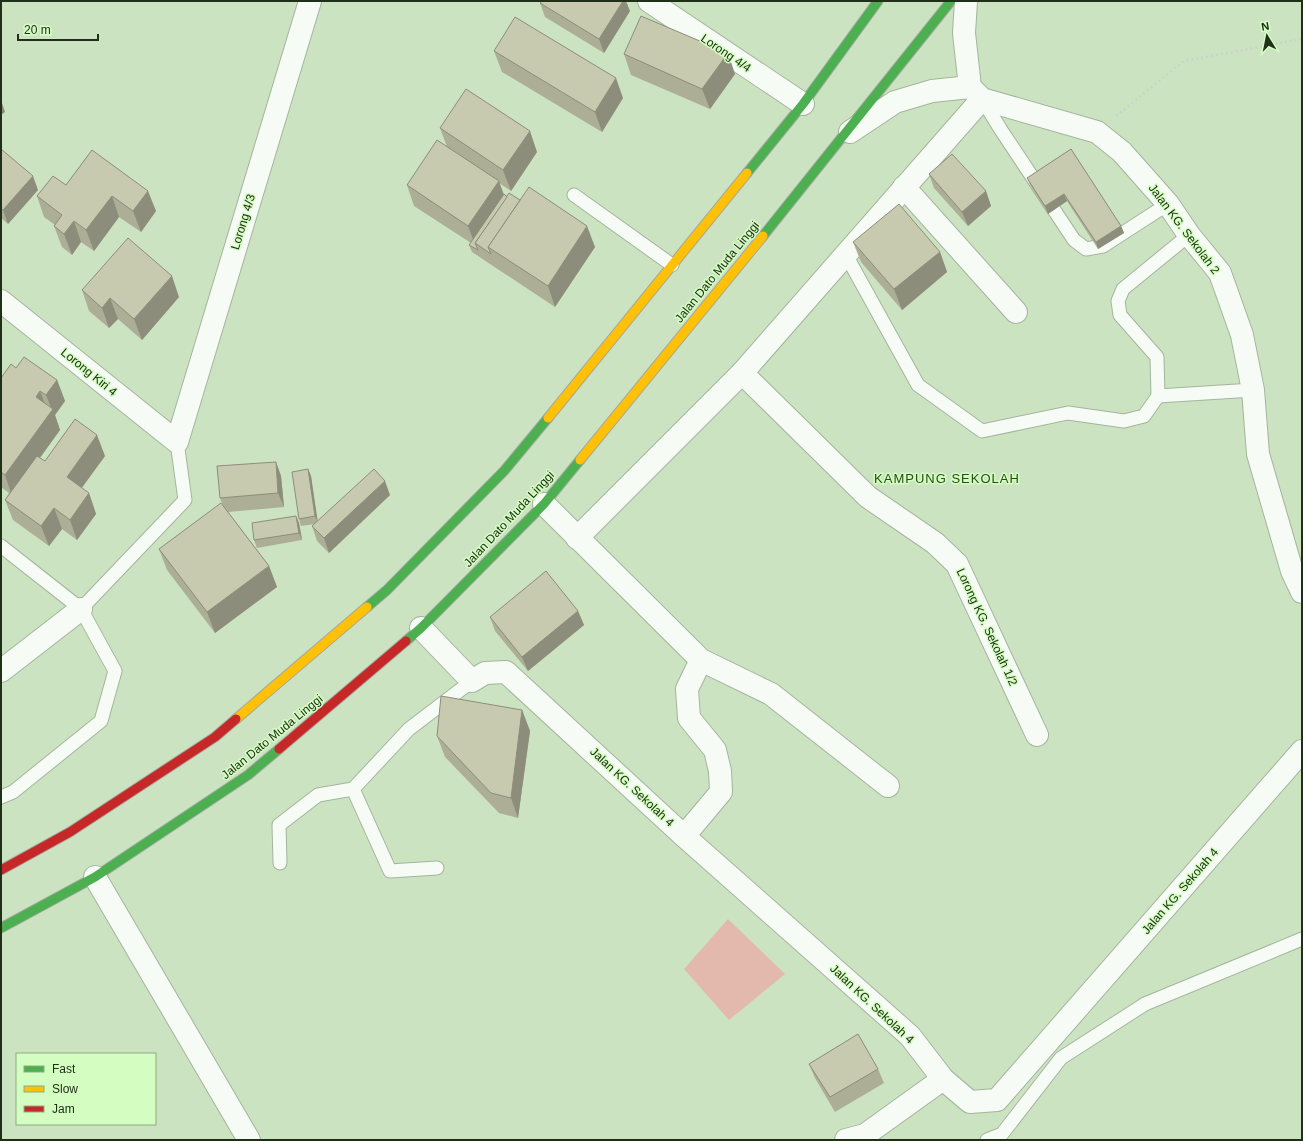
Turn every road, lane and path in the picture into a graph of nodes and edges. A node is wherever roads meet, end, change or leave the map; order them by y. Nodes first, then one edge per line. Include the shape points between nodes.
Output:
1 (310, 1) edge
2 (649, 1) edge
3 (878, 1) edge
4 (950, 1) edge
5 (966, 1) edge
6 (1302, 39) edge
7 (976, 93) junction
8 (803, 104) junction
9 (1097, 132) junction
10 (844, 137) junction
11 (904, 187) junction
12 (574, 195) dead end
13 (1168, 204) junction
14 (1189, 235) junction
15 (846, 255) junction
16 (672, 265) junction
17 (1, 301) edge
18 (1016, 312) dead end
19 (742, 373) junction
20 (1252, 390) junction
21 (1158, 396) junction
22 (177, 442) junction
23 (544, 504) junction
24 (577, 538) junction
25 (1, 546) edge
26 (1302, 592) edge
27 (81, 609) junction
28 (421, 628) junction
29 (701, 660) junction
30 (1, 671) edge
31 (472, 681) junction
32 (1037, 735) dead end
33 (1302, 751) edge
34 (888, 786) dead end
35 (353, 789) junction
36 (1, 797) edge
37 (684, 836) junction
38 (280, 863) dead end
39 (437, 868) dead end
40 (1, 870) edge
41 (95, 877) junction
42 (1, 928) edge
43 (1302, 939) edge
44 (943, 1080) junction
45 (249, 1140) edge
46 (846, 1140) edge
47 (987, 1140) edge

1 - 22 street, Lorong 4/3
2 - 8 street, Lorong 4/4
3 - 8 highway
4 - 10 highway, Jalan Dato Muda Linggi
5 - 7 street via 964,33
6 - 9 path via 1184,61
7 - 9 street, Jalan KG. Sekolah 2
7 - 10 street, Jalan KG. Sekolah 2 via 932,91 895,102
7 - 11 street
7 - 13 lane via 1074,240 1086,249 1103,246
8 - 16 highway
9 - 13 street, Jalan KG. Sekolah 2 via 1122,152
10 - 23 highway, Jalan Dato Muda Linggi
11 - 15 street
11 - 18 street
12 - 16 lane
13 - 14 street, Jalan KG. Sekolah 2
14 - 20 street, Jalan KG. Sekolah 2 via 1220,273 1242,335
14 - 21 lane via 1123,289 1118,301 1120,316 1157,357
15 - 19 street
15 - 21 lane via 918,385 982,431 1068,413 1124,421 1144,416
16 - 40 highway via 504,471 387,590 215,737 70,832
17 - 22 street, Lorong Kiri 4
19 - 24 street
19 - 32 street, Lorong KG. Sekolah 1/2 via 868,497 935,543 957,564
20 - 21 lane
20 - 26 street, Jalan KG. Sekolah 2 via 1258,454 1292,571
22 - 27 lane via 185,500
23 - 24 street
23 - 28 highway, Jalan Dato Muda Linggi
24 - 29 street
25 - 27 lane
27 - 30 street
27 - 36 lane via 115,671 101,721 13,792
28 - 31 street
28 - 41 highway, Jalan Dato Muda Linggi via 248,775
29 - 34 street via 771,694
29 - 37 street via 688,689 689,718 715,750 720,771 720,792
31 - 35 lane via 409,729
31 - 37 street, Jalan KG. Sekolah 4 via 485,673 506,672
33 - 44 street, Jalan KG. Sekolah 4 via 997,1100 970,1102
35 - 38 lane via 318,795 279,825
35 - 39 lane via 390,871
37 - 44 street, Jalan KG. Sekolah 4 via 910,1036
41 - 42 highway, Jalan Dato Muda Linggi
41 - 45 street
43 - 47 lane via 1138,1008 1061,1058 1002,1134
44 - 46 street via 865,1135

